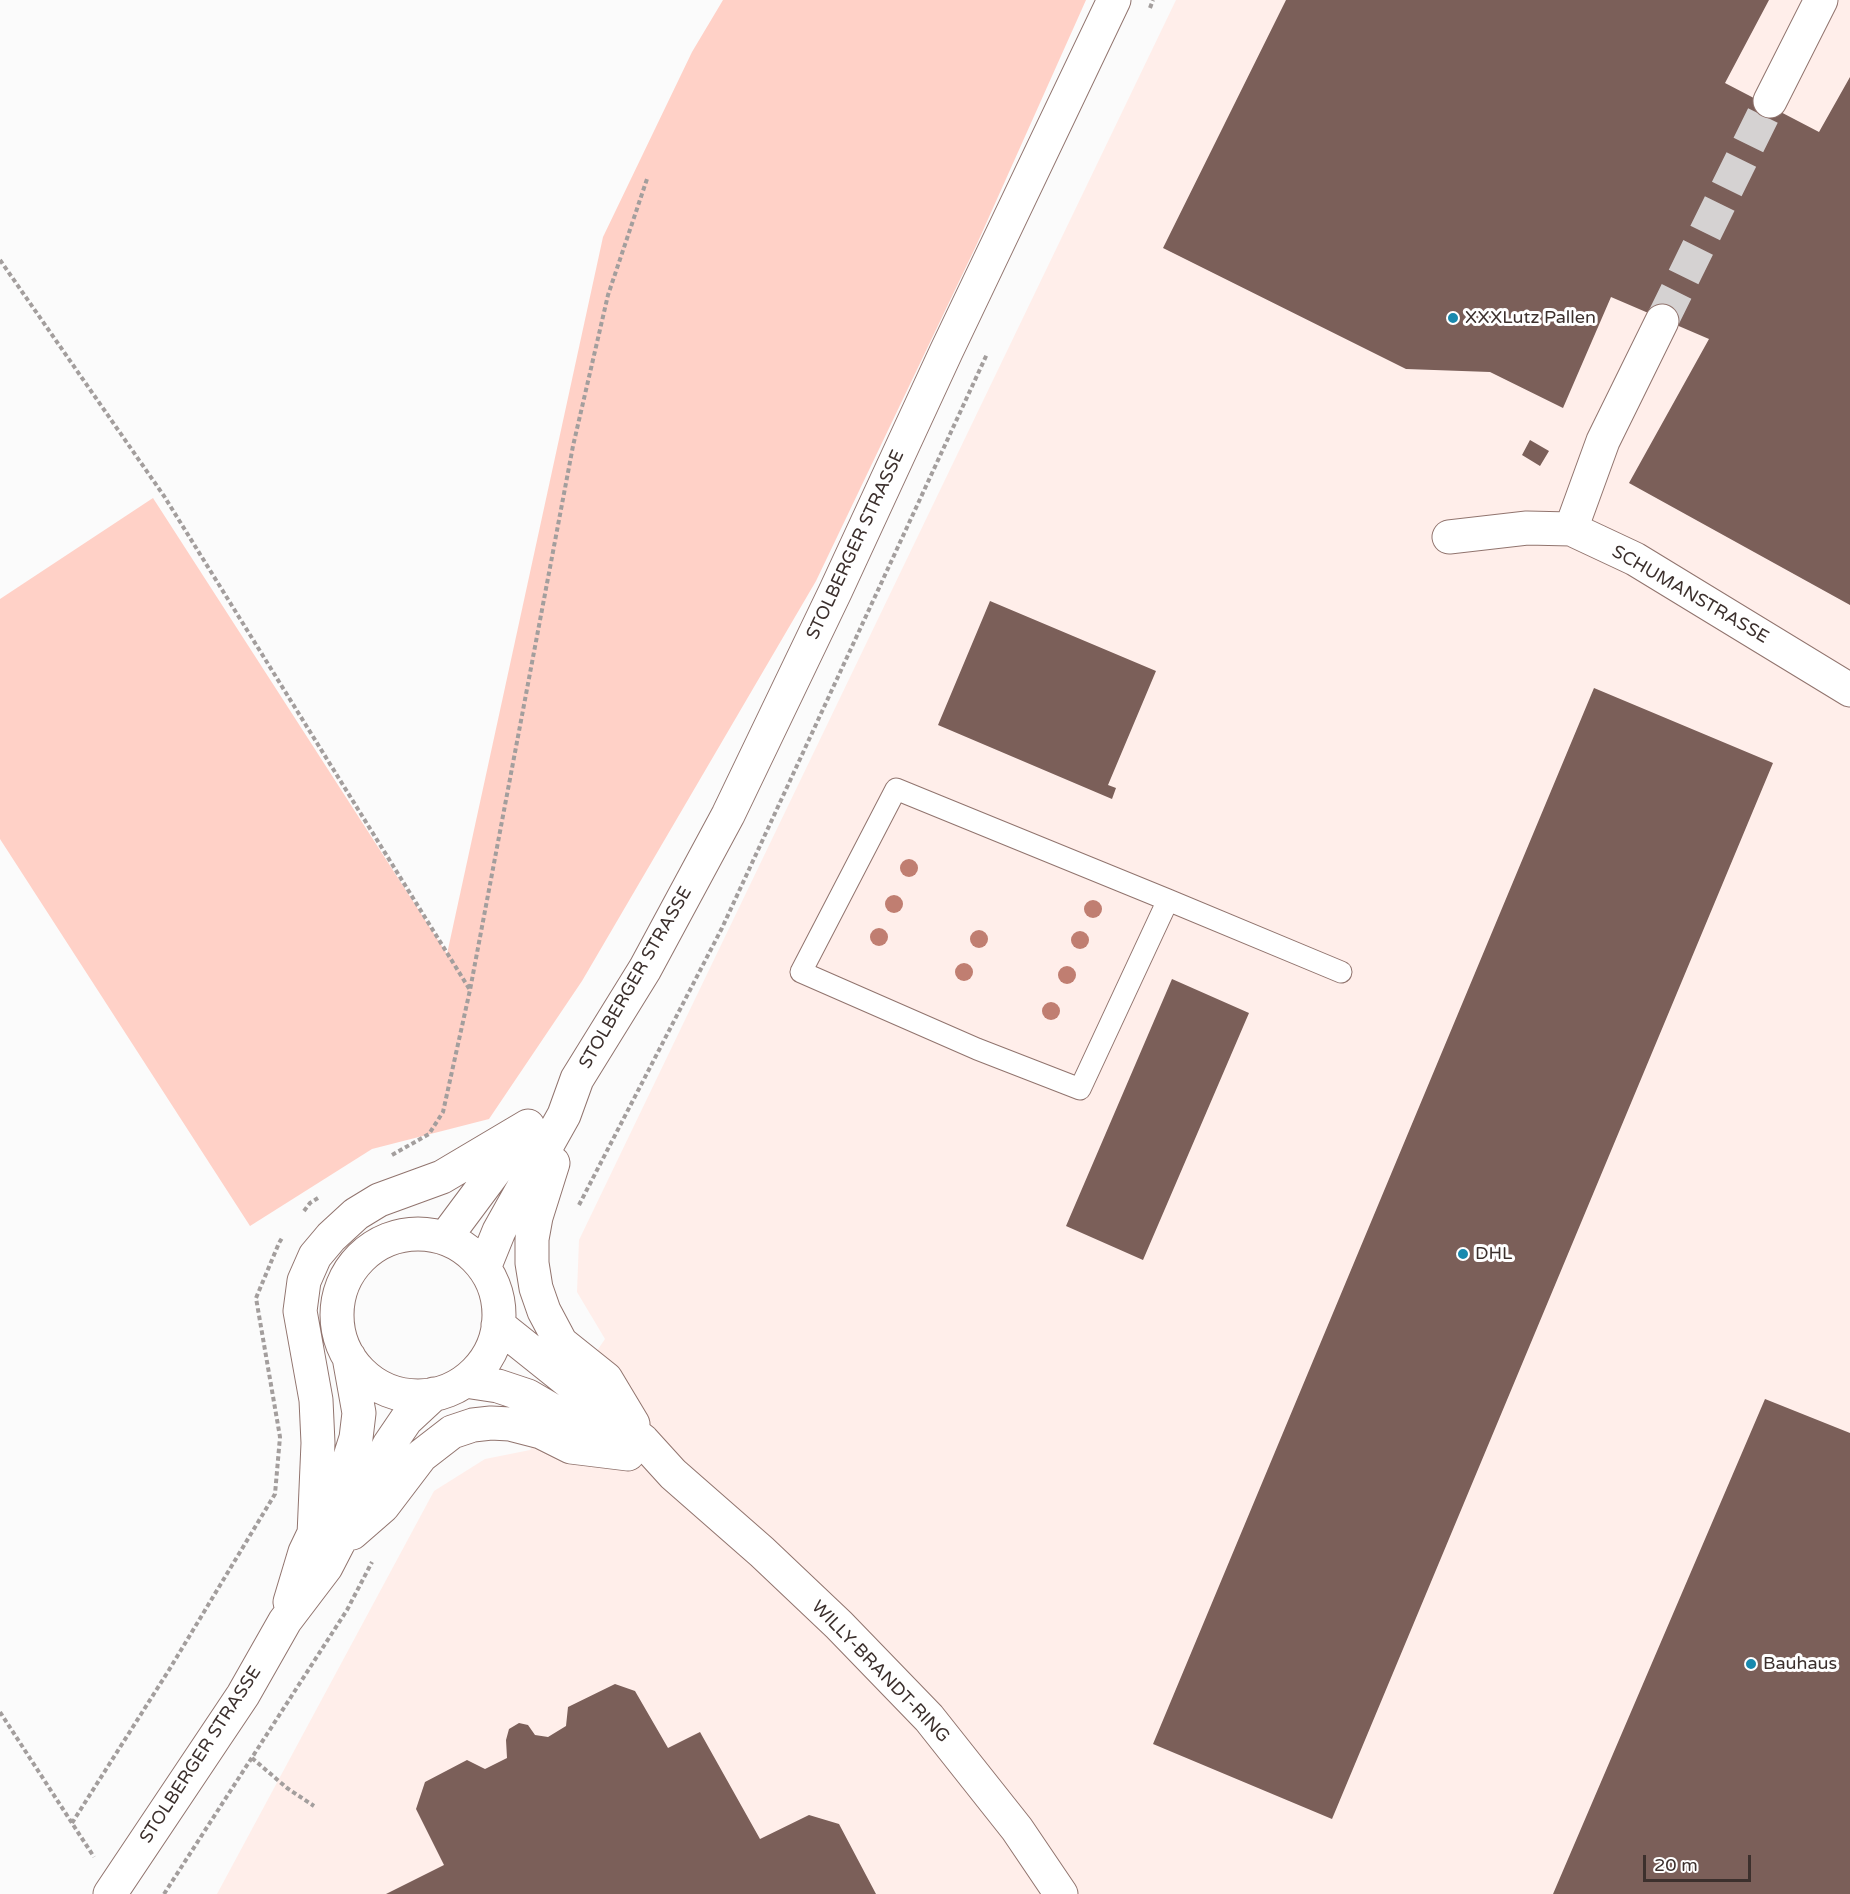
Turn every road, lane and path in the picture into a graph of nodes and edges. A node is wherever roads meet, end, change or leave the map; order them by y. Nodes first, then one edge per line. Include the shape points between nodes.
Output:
1 (1114, 0) edge
2 (1153, 0) edge
3 (1821, 0) edge
4 (1148, 11) dead end
5 (1770, 101) tunnel mouth
6 (647, 179) dead end
7 (0, 260) edge
8 (1662, 321) tunnel mouth
9 (992, 344) dead end
10 (1571, 529) junction
11 (1449, 537) dead end
12 (1850, 690) edge
13 (1168, 900) junction
14 (1341, 972) dead end
15 (577, 1079) junction
16 (564, 1115) junction
17 (528, 1126) junction
18 (576, 1211) dead end
19 (445, 1238) junction
20 (484, 1268) junction
21 (498, 1325) junction
22 (349, 1357) junction
23 (465, 1381) junction
24 (434, 1394) junction
25 (635, 1448) junction
26 (326, 1540) junction
27 (377, 1552) dead end
28 (169, 1670) dead end
29 (0, 1712) edge
30 (252, 1758) junction
31 (314, 1806) dead end
32 (112, 1891) edge
33 (164, 1894) edge
34 (1061, 1894) edge

1 - 15 main road, STOLBERGER STRASSE via 728,815 645,969
2 - 4 path
3 - 5 main road
6 - 7 path via 608,295 573,446 470,990 164,496
8 - 10 main road via 1603,441
9 - 18 path via 722,928
10 - 11 main road, SCHUMANSTRASSE via 1527,528
10 - 12 main road, SCHUMANSTRASSE via 1635,559
13 - 13 lane via 896,789 801,972 1080,1089
13 - 14 lane
15 - 16 main road, STOLBERGER STRASSE
15 - 17 main road, STOLBERGER STRASSE
16 - 20 main road, STOLBERGER STRASSE via 499,1231
16 - 25 main road via 532,1239 536,1288 561,1342 606,1379
17 - 19 main road, STOLBERGER STRASSE
17 - 26 main road, STOLBERGER STRASSE via 442,1177 379,1200 356,1214 315,1256 304,1281 300,1311 316,1400
19 - 20 main road via 464,1248
19 - 22 main road via 425,1234 394,1237 379,1243 354,1264 337,1307 340,1339
20 - 21 main road via 497,1296
21 - 23 main road via 484,1360
21 - 25 main road, WILLY-BRANDT-RING
22 - 24 main road via 381,1387 405,1395
22 - 26 main road, STOLBERGER STRASSE via 359,1413 356,1438
23 - 24 main road
23 - 25 main road, WILLY-BRANDT-RING via 528,1396
24 - 26 main road, STOLBERGER STRASSE via 406,1420
25 - 26 main road via 571,1447 541,1432 510,1424 473,1425 452,1432 421,1456 383,1506
25 - 34 main road, WILLY-BRANDT-RING via 673,1474 762,1552 839,1624 929,1718 1017,1829
26 - 32 main road, STOLBERGER STRASSE via 326,1567 285,1621 243,1695
27 - 30 path via 347,1610
28 - 29 path via 72,1823
30 - 31 path
30 - 33 path

